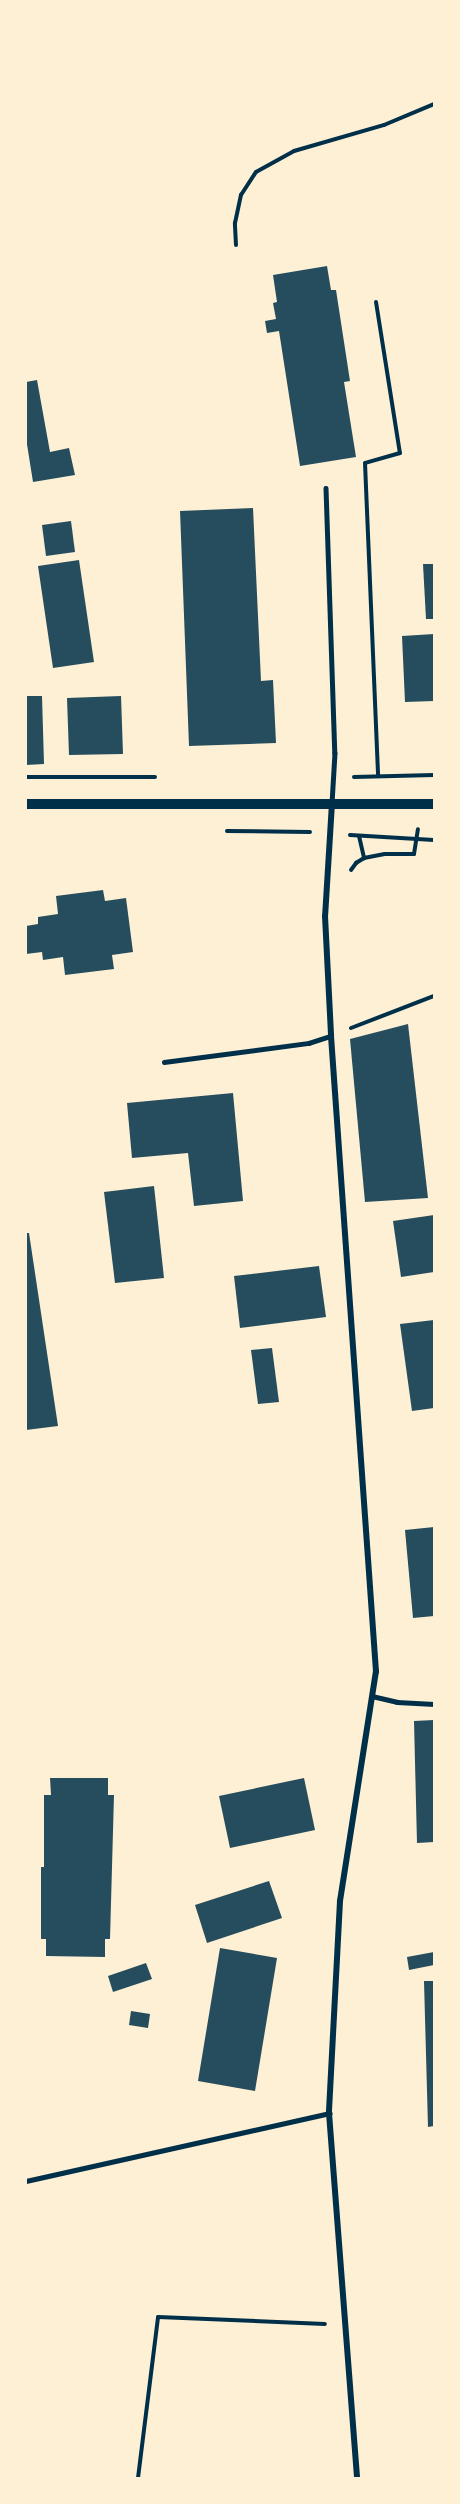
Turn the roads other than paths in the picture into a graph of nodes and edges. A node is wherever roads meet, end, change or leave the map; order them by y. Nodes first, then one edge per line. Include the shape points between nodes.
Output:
1 (326, 488) dead end
2 (332, 803) junction
3 (26, 804) edge
4 (435, 804) edge
5 (331, 1036) junction
6 (164, 1062) dead end
7 (372, 1696) junction
8 (435, 1704) edge
9 (329, 2113) junction
10 (26, 2181) edge
11 (357, 2478) edge

1 - 2 lane
2 - 3 street
2 - 4 street
2 - 5 street via 326,916
5 - 6 lane via 309,1044
5 - 7 street via 376,1671
7 - 8 lane
7 - 9 street via 340,1901
9 - 10 lane
9 - 11 street

